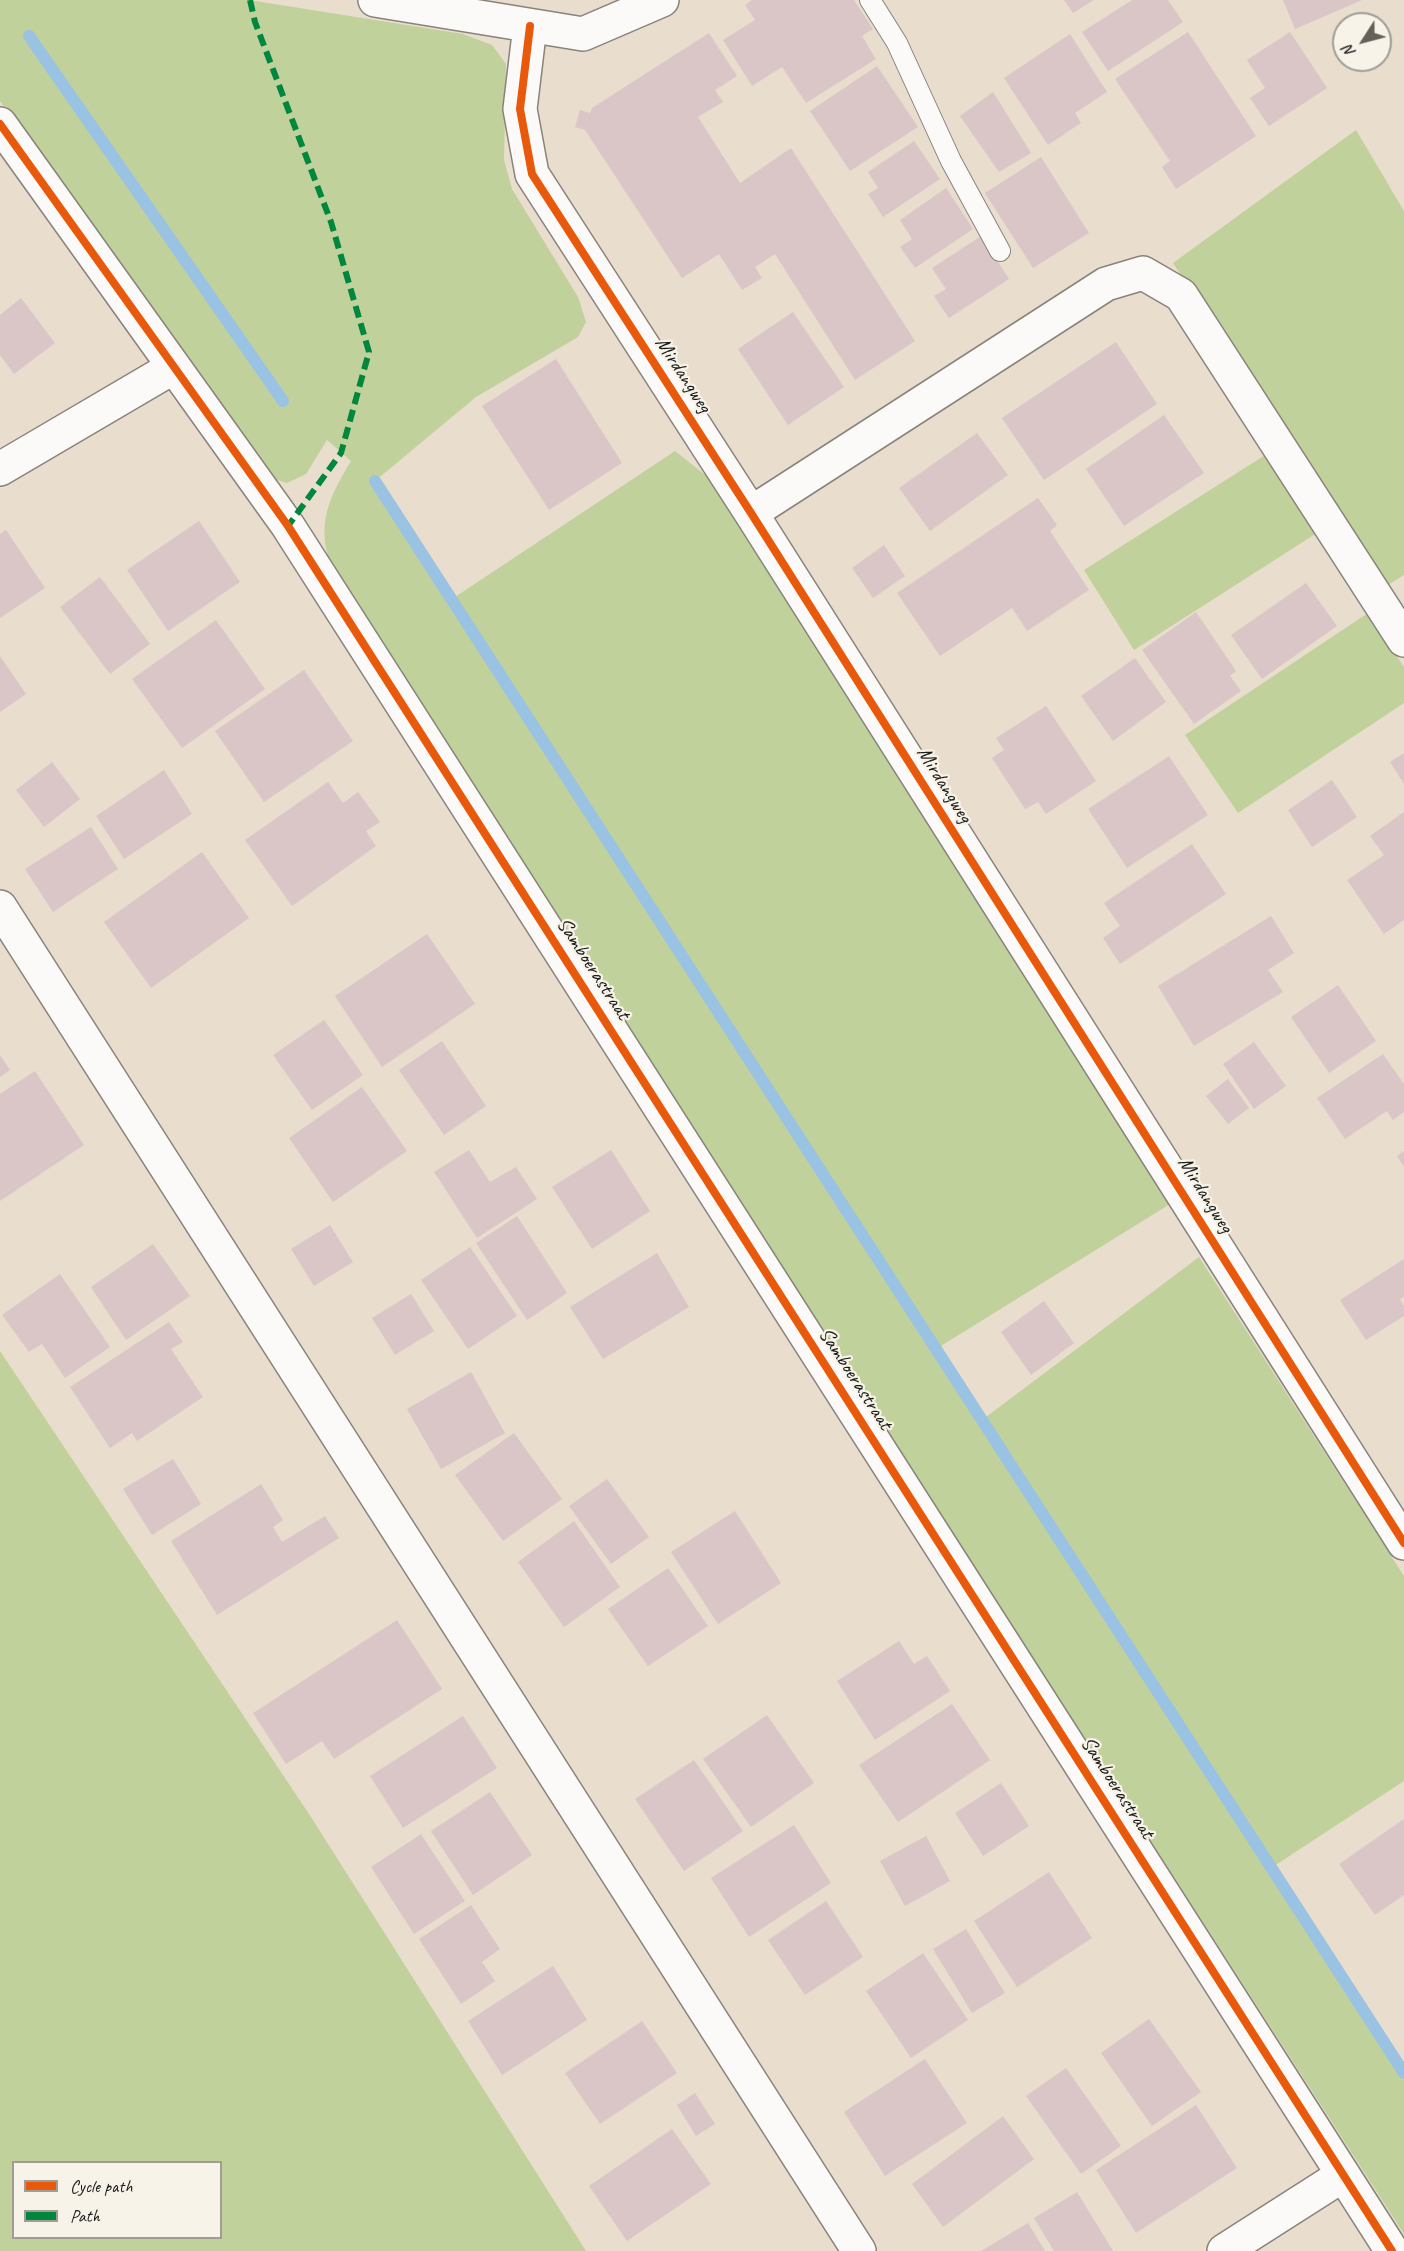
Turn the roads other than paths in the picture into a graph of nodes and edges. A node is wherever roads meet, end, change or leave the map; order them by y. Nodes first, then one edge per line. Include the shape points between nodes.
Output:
1 (375, 0) edge
2 (662, 0) edge
3 (870, 0) edge
4 (530, 26) junction
5 (0, 124) edge
6 (1000, 251) dead end
7 (172, 368) junction
8 (0, 469) edge
9 (751, 513) junction
10 (1404, 640) edge
11 (0, 907) edge
12 (1404, 1543) edge
13 (1343, 2175) junction
14 (859, 2251) edge
15 (1224, 2251) edge
16 (1392, 2251) edge

1 - 4 street
2 - 4 street via 583,34
3 - 6 lane via 897,43 951,161
4 - 9 street, Mirdangweg via 520,109 532,174
5 - 7 street, Samboerastraat
7 - 8 street
7 - 13 street, Samboerastraat via 288,526
9 - 10 street via 1106,284 1143,273 1181,295
9 - 12 street, Mirdangweg
11 - 14 street
13 - 15 street
13 - 16 street, Samboerastraat

